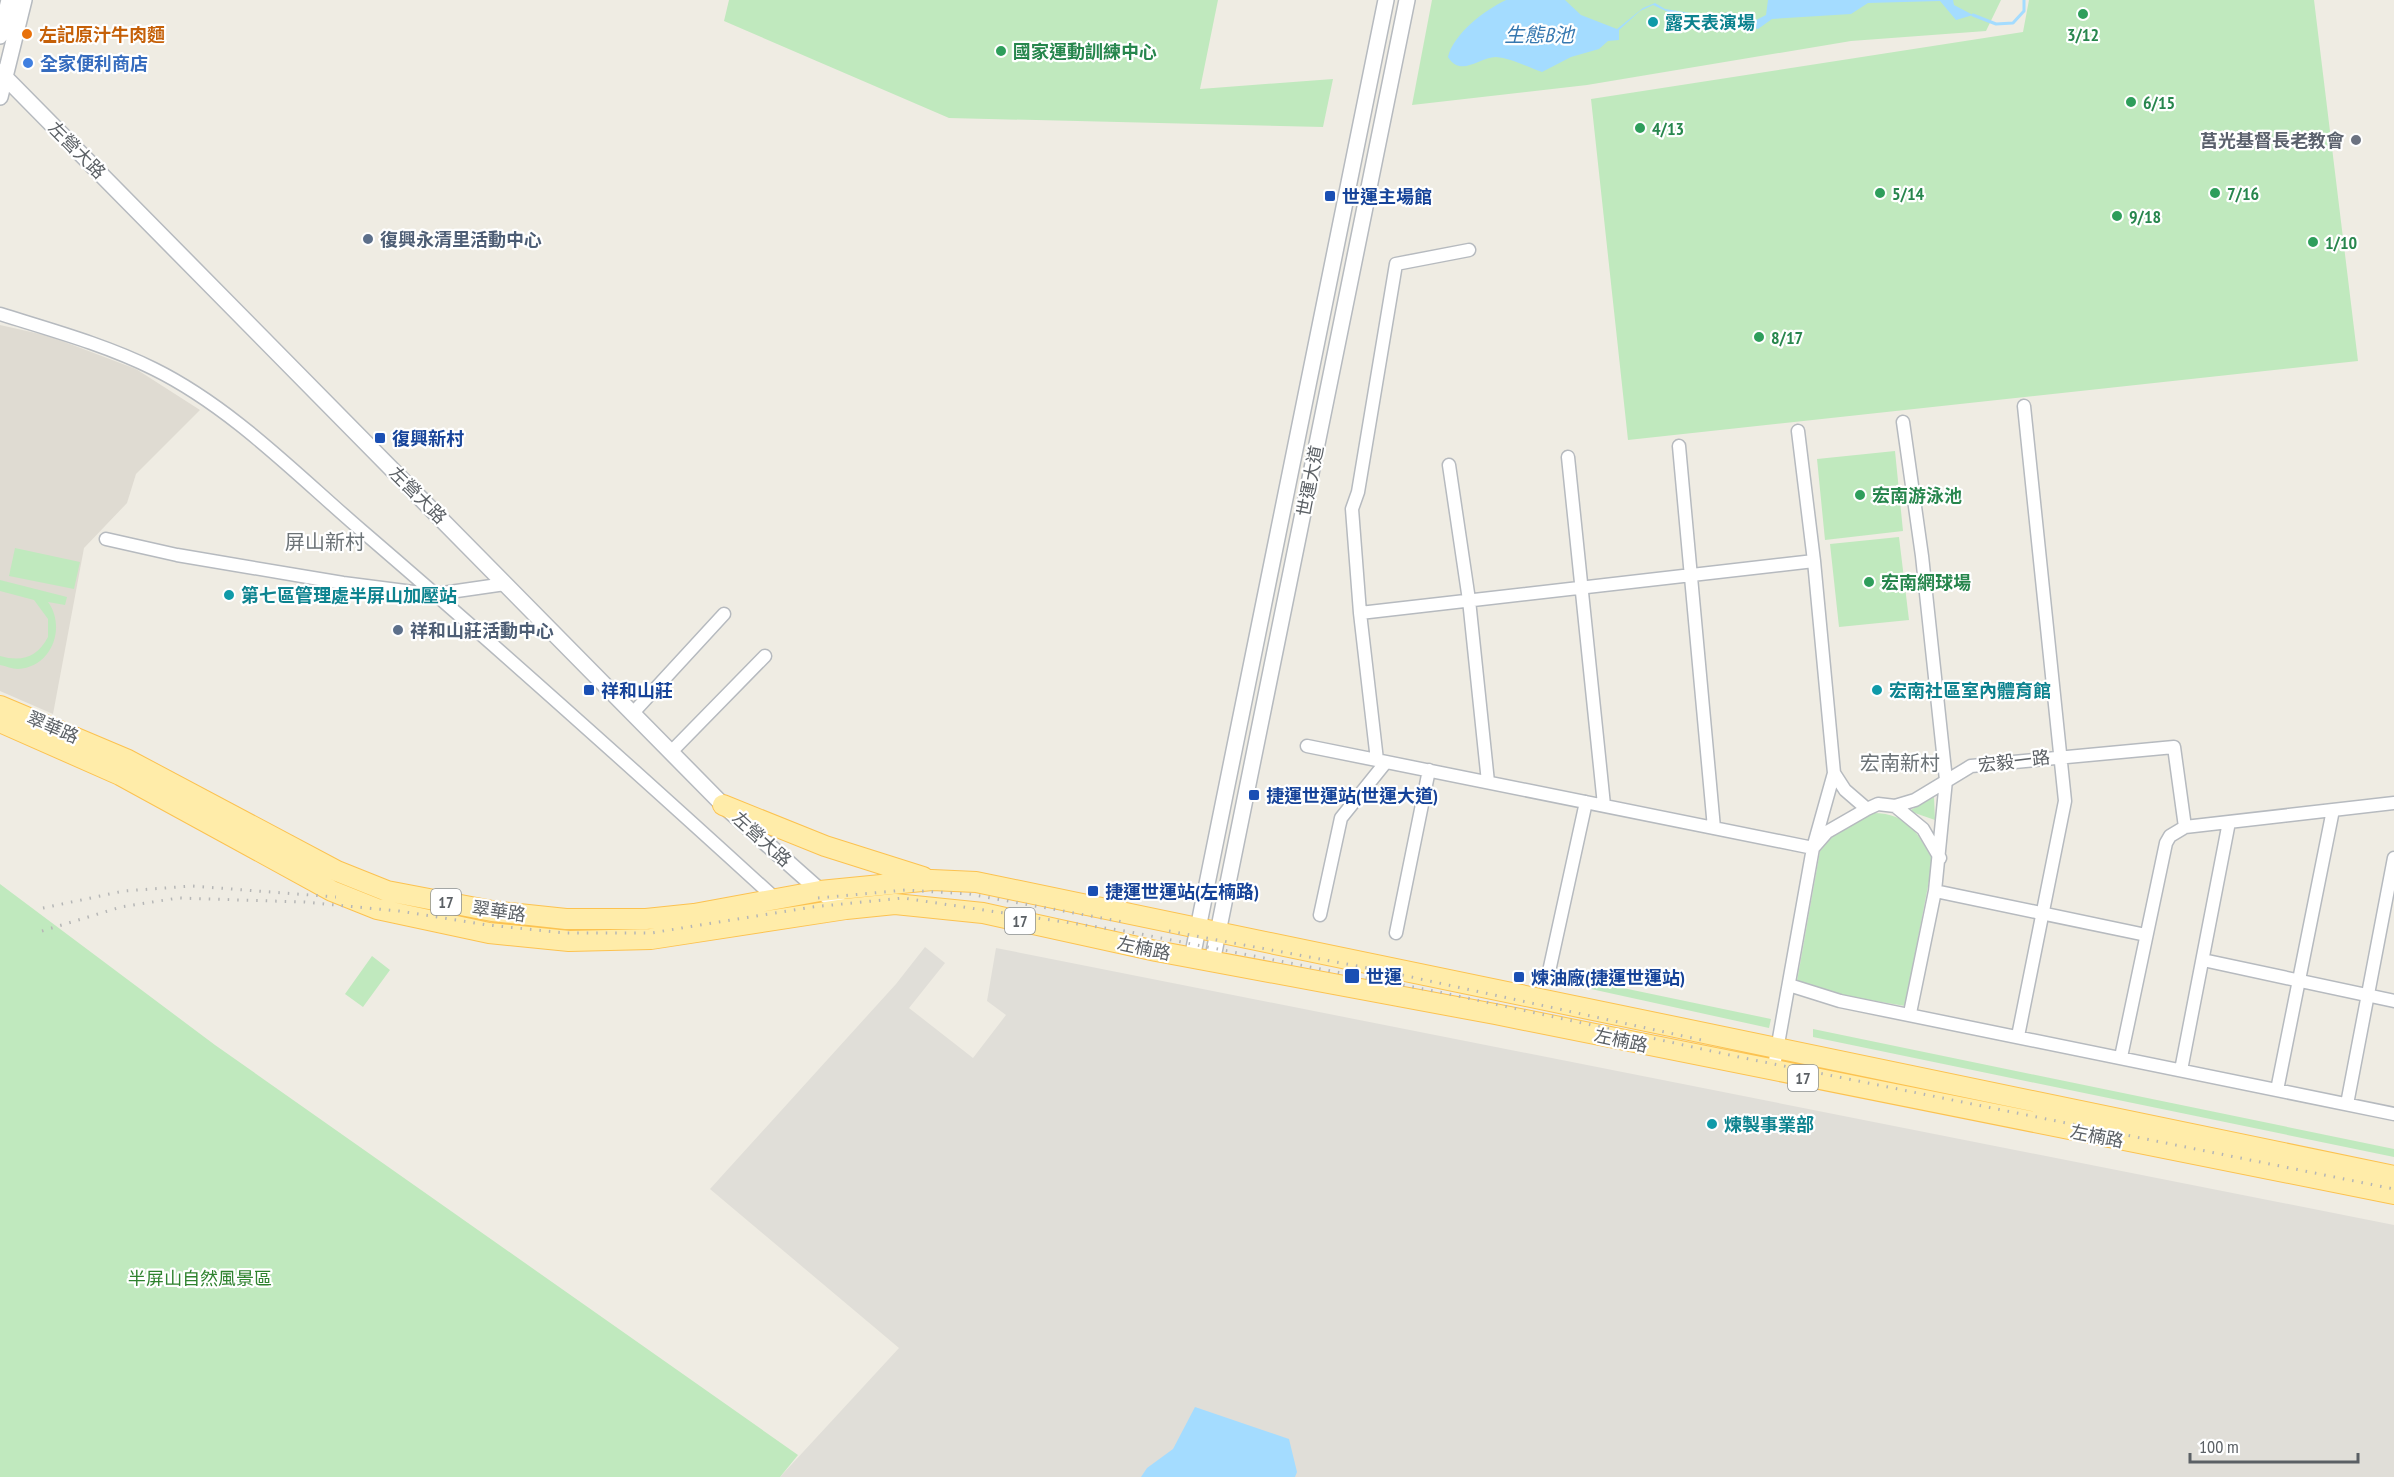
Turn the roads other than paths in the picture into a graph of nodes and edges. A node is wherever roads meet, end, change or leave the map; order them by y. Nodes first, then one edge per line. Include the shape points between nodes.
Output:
1 (9, 0) edge
2 (24, 0) edge
3 (1386, 0) edge
4 (1407, 0) edge
5 (0, 36) edge
6 (2, 75) edge
7 (0, 97) edge
8 (1469, 250) dead end
9 (0, 314) edge
10 (2024, 406) dead end
11 (1903, 422) dead end
12 (1798, 431) dead end
13 (1679, 446) dead end
14 (1568, 457) dead end
15 (1449, 465) dead end
16 (106, 539) dead end
17 (1814, 561) junction
18 (1690, 575) junction
19 (505, 584) junction
20 (1582, 588) junction
21 (436, 594) junction
22 (1469, 600) junction
23 (1359, 613) junction
24 (724, 614) dead end
25 (765, 656) dead end
26 (0, 705) edge
27 (632, 714) junction
28 (0, 722) edge
29 (1307, 746) dead end
30 (671, 752) junction
31 (2059, 756) junction
32 (1382, 761) junction
33 (1429, 770) junction
34 (1834, 773) junction
35 (1946, 780) junction
36 (1488, 782) junction
37 (1586, 802) junction
38 (2394, 803) edge
39 (723, 805) junction
40 (1604, 805) junction
41 (1895, 806) junction
42 (1867, 809) junction
43 (2333, 810) junction
44 (2229, 822) junction
45 (2185, 827) junction
46 (1714, 828) junction
47 (1813, 848) junction
48 (1940, 858) junction
49 (2394, 858) edge
50 (932, 880) junction
51 (820, 891) junction
52 (1935, 891) junction
53 (777, 899) junction
54 (846, 909) junction
55 (2043, 914) junction
56 (1320, 915) dead end
57 (795, 916) junction
58 (1198, 927) junction
59 (1219, 931) junction
60 (1396, 933) dead end
61 (2146, 935) junction
62 (1192, 958) junction
63 (2203, 960) junction
64 (1212, 962) junction
65 (1548, 976) dead end
66 (2299, 981) junction
67 (1789, 985) junction
68 (2367, 996) junction
69 (2394, 1001) edge
70 (1910, 1013) junction
71 (2018, 1036) junction
72 (1778, 1050) junction
73 (2121, 1058) junction
74 (2181, 1070) junction
75 (1773, 1072) junction
76 (2277, 1090) junction
77 (2346, 1104) junction
78 (2394, 1114) edge
79 (2394, 1176) edge
80 (2394, 1194) edge

1 - 5 street
2 - 6 street
3 - 58 street, 世運大道
4 - 59 street, 世運大道
6 - 7 street
6 - 19 street, 左營大路
8 - 23 street via 1396,264 1352,509
9 - 21 street via 148,366 213,406
10 - 31 street
11 - 35 street
12 - 17 street
13 - 18 street
14 - 20 street
15 - 22 street
16 - 21 street via 343,583
17 - 18 street
17 - 34 street
18 - 20 street
18 - 46 street
19 - 21 street
19 - 27 street, 左營大路
20 - 22 street
20 - 40 street
21 - 53 street
22 - 23 street
22 - 36 street
23 - 32 street
24 - 27 street
25 - 30 street
26 - 53 main road, 翠華路 / 17 via 128,760 337,871 387,891 566,920 646,919
27 - 30 street, 左營大路
28 - 57 main road, 翠華路 / 17 via 120,776 332,891 377,909 489,933 569,941 651,939
29 - 32 street
30 - 39 street, 左營大路
31 - 35 street, 宏毅一路 via 1977,764
31 - 45 street, 宏毅一路 via 2174,747
31 - 55 street via 2065,801
32 - 33 street
32 - 56 street via 1341,818
33 - 36 street
33 - 60 street
34 - 42 street via 1845,790
34 - 47 street
35 - 41 street, 宏毅一路 via 1915,800
35 - 48 street
36 - 37 street
37 - 40 street
37 - 65 street
38 - 43 street
39 - 50 main road via 825,846
39 - 51 street, 左營大路
40 - 46 street
41 - 42 street, 宏毅一路 via 1878,804
41 - 48 street via 1923,829
42 - 47 street, 宏毅一路 via 1827,832
43 - 44 street
43 - 66 street
44 - 45 street
44 - 63 street
45 - 61 street via 2166,843
46 - 47 street
47 - 67 street
48 - 52 street
49 - 68 street
50 - 51 main road, 翠華路 / 17
50 - 58 main road, 左楠路 / 17 via 976,882
51 - 53 main road, 翠華路 / 17
51 - 54 street, 左營大路
52 - 55 street
52 - 70 street
53 - 57 street
54 - 57 main road, 翠華路 / 17
54 - 62 main road, 左楠路 / 17 via 895,904 983,914
55 - 61 street
55 - 71 street
58 - 59 main road, 左楠路 / 17
58 - 62 street, 世運大道
59 - 64 street, 世運大道
59 - 72 main road, 左楠路 / 17
61 - 73 street
62 - 64 main road, 左楠路 / 17
63 - 66 street
63 - 74 street
64 - 75 main road, 左楠路 / 17 via 1484,1012
66 - 68 street
66 - 76 street
67 - 70 street via 1840,1001
67 - 72 street
68 - 69 street
68 - 77 street
70 - 71 street
71 - 73 street
72 - 75 street
72 - 79 main road, 左楠路 / 17
73 - 74 street
74 - 76 street
75 - 80 main road, 左楠路 / 17
76 - 77 street
77 - 78 street

